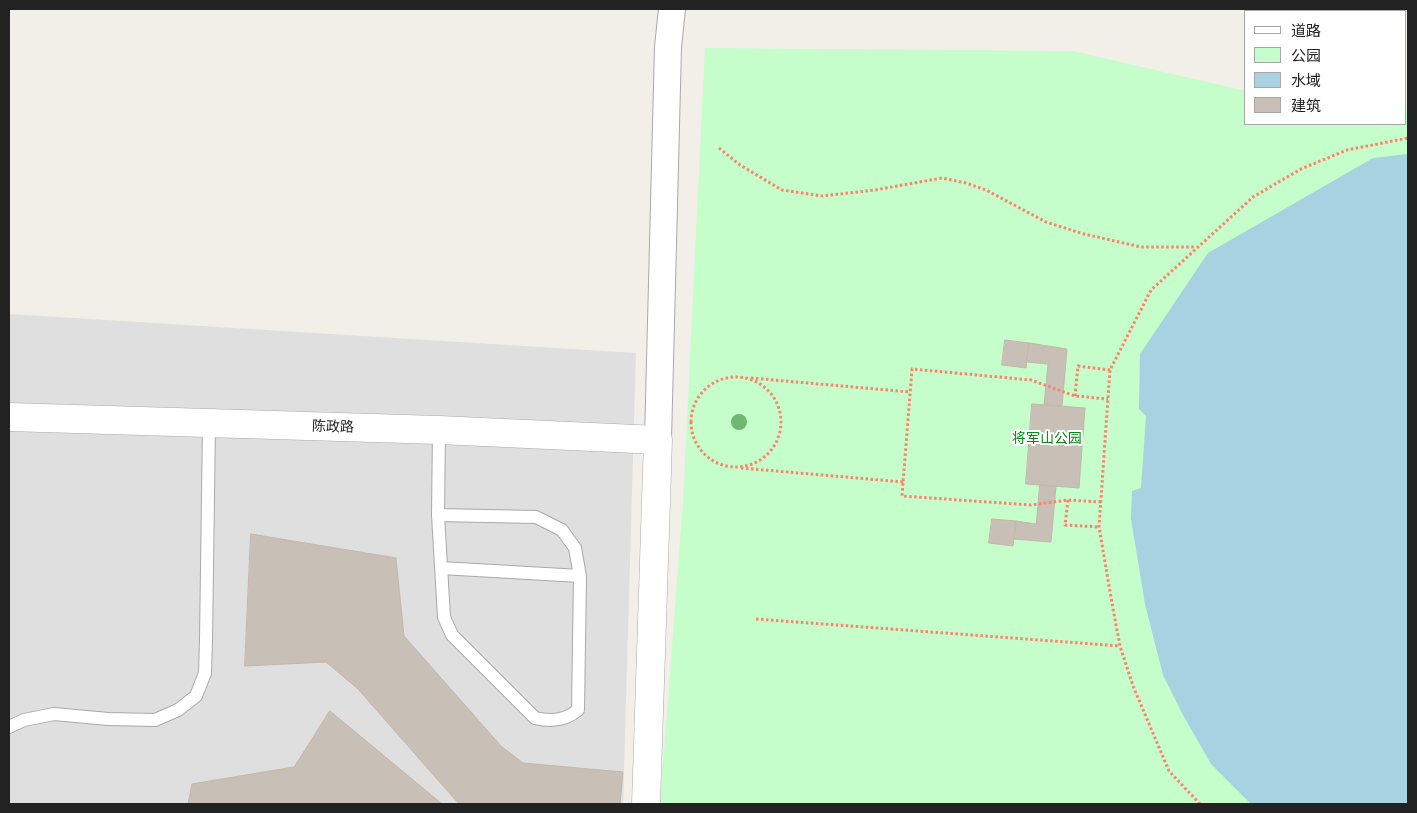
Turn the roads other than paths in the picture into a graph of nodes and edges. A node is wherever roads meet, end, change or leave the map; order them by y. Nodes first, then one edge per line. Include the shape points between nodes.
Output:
1 (672, 9) edge
2 (9, 417) edge
3 (209, 424) junction
4 (439, 430) junction
5 (658, 440) junction
6 (438, 515) junction
7 (441, 568) junction
8 (580, 576) junction
9 (9, 727) edge
10 (646, 804) edge

1 - 5 street via 668,47
2 - 3 street, 陈政路
3 - 4 street, 陈政路
3 - 9 lane via 205,673 196,696 178,710 155,720 54,714 24,720
4 - 5 street, 陈政路
4 - 6 lane
5 - 10 street
6 - 7 lane
6 - 8 lane via 536,517 562,530 575,548
7 - 8 lane
7 - 8 lane via 444,617 452,635 535,718 549,722 578,710

